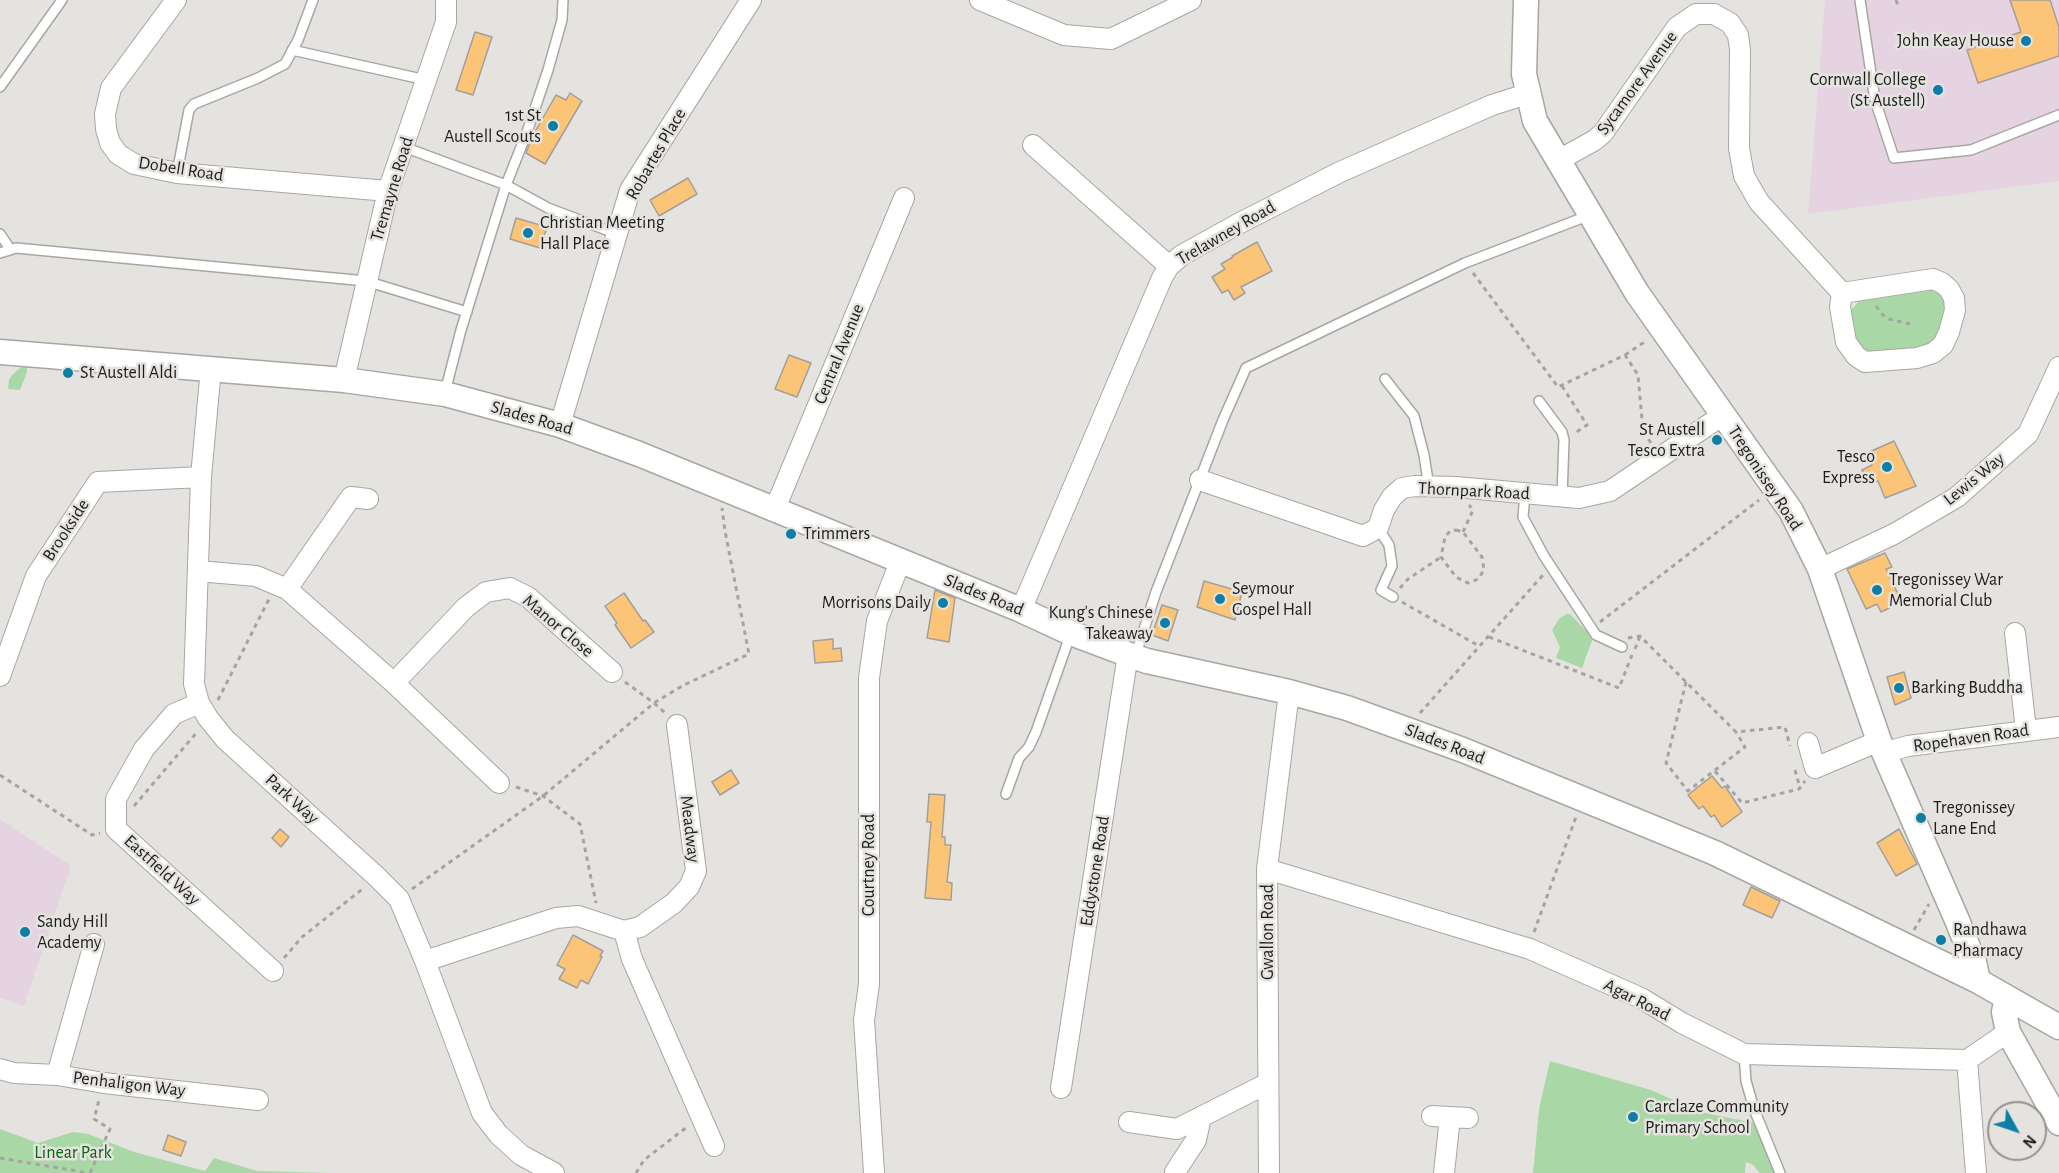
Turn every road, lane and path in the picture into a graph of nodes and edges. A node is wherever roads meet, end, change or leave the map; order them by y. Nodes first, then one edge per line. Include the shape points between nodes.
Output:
1 (62, 0) edge
2 (176, 0) edge
3 (313, 0) edge
4 (446, 0) edge
5 (562, 0) edge
6 (751, 0) edge
7 (980, 0) edge
8 (1191, 0) edge
9 (1526, 0) edge
10 (1860, 0) edge
11 (1896, 0) edge
12 (1898, 6) dead end
13 (292, 50) junction
14 (426, 80) junction
15 (0, 87) edge
16 (1527, 94) junction
17 (2059, 115) edge
18 (1033, 145) dead end
19 (404, 147) junction
20 (1557, 161) junction
21 (177, 173) junction
22 (506, 185) junction
23 (388, 191) junction
24 (904, 198) dead end
25 (1590, 215) junction
26 (0, 234) edge
27 (617, 234) junction
28 (5, 251) edge
29 (1465, 263) junction
30 (1169, 266) junction
31 (366, 281) junction
32 (1866, 289) junction
33 (1842, 292) junction
34 (467, 312) junction
35 (1910, 324) dead end
36 (1664, 331) junction
37 (0, 352) edge
38 (1625, 355) junction
39 (2059, 367) edge
40 (211, 368) junction
41 (1385, 379) dead end
42 (344, 380) junction
43 (1562, 386) junction
44 (445, 394) junction
45 (1539, 401) dead end
46 (1723, 415) junction
47 (560, 424) junction
48 (1564, 440) junction
49 (1661, 456) junction
50 (201, 477) junction
51 (1200, 480) junction
52 (1429, 487) junction
53 (1456, 487) junction
54 (1774, 488) junction
55 (721, 489) junction
56 (1525, 494) junction
57 (1563, 497) junction
58 (368, 499) dead end
59 (774, 511) junction
60 (1378, 528) junction
61 (1463, 532) junction
62 (1441, 557) junction
63 (900, 562) junction
64 (1552, 568) junction
65 (1820, 569) junction
66 (198, 571) junction
67 (287, 589) junction
68 (1393, 597) junction
69 (1021, 610) junction
70 (1591, 628) junction
71 (1071, 633) junction
72 (2015, 633) dead end
73 (1640, 636) junction
74 (1489, 637) junction
75 (1480, 646) junction
76 (1622, 647) joint
77 (1132, 656) junction
78 (612, 672) joint
79 (0, 676) edge
80 (1686, 682) junction
81 (394, 683) junction
82 (1288, 692) junction
83 (199, 703) junction
84 (654, 703) junction
85 (677, 725) joint
86 (2059, 727) edge
87 (2026, 729) junction
88 (1410, 731) junction
89 (1736, 732) junction
90 (1799, 745) joint
91 (1881, 747) junction
92 (1795, 768) dead end
93 (1815, 768) junction
94 (1715, 771) junction
95 (499, 783) joint
96 (1800, 788) junction
97 (1006, 794) dead end
98 (543, 796) junction
99 (1583, 799) junction
100 (1267, 869) junction
101 (377, 877) junction
102 (1940, 881) junction
103 (399, 899) junction
104 (600, 922) junction
105 (624, 931) junction
106 (94, 944) dead end
107 (1904, 945) junction
108 (1528, 949) junction
109 (425, 961) junction
110 (273, 971) joint
111 (1978, 981) junction
112 (2007, 998) junction
113 (2059, 1027) edge
114 (2008, 1032) junction
115 (1744, 1054) junction
116 (1967, 1060) junction
117 (0, 1069) edge
118 (57, 1075) junction
119 (104, 1083) junction
120 (1269, 1083) junction
121 (1061, 1088) dead end
122 (258, 1100) dead end
123 (700, 1117) junction
124 (1201, 1117) junction
125 (1450, 1117) dead end
126 (1129, 1122) dead end
127 (2059, 1123) edge
128 (714, 1146) dead end
129 (0, 1158) edge
130 (7, 1160) junction
131 (0, 1164) edge
132 (1175, 1172) dead end
133 (89, 1173) edge
134 (554, 1173) edge
135 (636, 1173) edge
136 (874, 1173) edge
137 (1269, 1173) edge
138 (1444, 1173) edge
139 (1780, 1173) edge
140 (1976, 1173) edge

1 - 15 lane
2 - 21 street, Dobell Road via 111,88 105,114 110,143 118,154 135,164
3 - 13 lane
4 - 14 street, Tremayne Road via 446,22
5 - 22 lane via 562,20 548,70
6 - 27 street, Robartes Place via 630,190
7 - 8 street via 1064,35 1111,39
9 - 16 street, Tregonissey Road via 1523,49
10 - 17 lane via 1875,100 1894,158 1971,150
11 - 12 path
13 - 14 lane
13 - 21 lane via 285,64 194,104 189,110
14 - 19 street, Tremayne Road
16 - 20 street, Tregonissey Road via 1535,121
16 - 30 street, Trelawney Road via 1492,105 1340,172 1236,225
18 - 30 street
19 - 22 lane
19 - 23 street, Tremayne Road
20 - 25 street, Tregonissey Road
20 - 33 street, Sycamore Avenue via 1603,133 1677,27 1696,14 1714,14 1730,23 1738,35 1739,148 1744,176 1759,202
21 - 23 street, Dobell Road
22 - 27 lane via 548,208
22 - 34 lane
23 - 31 street, Tremayne Road
24 - 59 street, Central Avenue
25 - 29 lane
25 - 36 street, Tregonissey Road
26 - 28 lane
27 - 47 street, Robartes Place
28 - 31 lane via 16,248
29 - 43 path via 1558,387
29 - 51 lane via 1246,368
30 - 69 street, Trelawney Road
31 - 34 lane
31 - 42 street, Tremayne Road
32 - 33 street
32 - 33 street via 1933,279 1942,282 1954,298 1955,310 1943,345 1917,358 1865,362 1846,342 1840,307
32 - 35 path via 1883,315
34 - 44 lane
36 - 38 path
36 - 46 street, Tregonissey Road
37 - 40 street, Slades Road
38 - 43 path
38 - 49 path via 1638,375 1646,436
39 - 65 street, Lewis Way via 2028,434 1957,497 1894,534
40 - 42 street, Slades Road
40 - 50 street, Park Way
41 - 52 lane via 1414,416
42 - 44 street, Slades Road
43 - 48 path via 1587,425
44 - 47 street, Slades Road
45 - 48 lane
46 - 49 street, Thornpark Road
46 - 54 street, Tregonissey Road
47 - 55 street, Slades Road
48 - 57 lane
49 - 57 street, Thornpark Road via 1610,490 1579,498
50 - 66 street, Park Way
50 - 79 street, Brookside via 98,482 36,576
51 - 60 street via 1364,537
51 - 77 lane
52 - 53 street, Thornpark Road
52 - 60 street, Thornpark Road via 1402,488 1384,510
53 - 56 street, Thornpark Road
53 - 61 path via 1473,510
54 - 65 street, Tregonissey Road
54 - 70 path
55 - 59 street, Slades Road
55 - 84 path via 725,531 749,654
56 - 57 street, Thornpark Road
56 - 64 lane via 1523,517
58 - 67 street via 351,497
59 - 63 street, Slades Road
60 - 68 lane via 1389,545 1392,566 1381,590
61 - 62 path via 1450,531
61 - 62 path via 1482,557 1484,570 1478,579 1468,583 1456,577
62 - 68 path via 1408,579
63 - 69 street, Slades Road
63 - 136 street, Courtney Road via 877,621 869,678 869,984 864,1020
64 - 70 lane
64 - 74 path
65 - 91 street, Tregonissey Road
66 - 67 street via 256,576
66 - 83 street, Park Way via 194,684
67 - 81 street
68 - 75 path
69 - 71 street, Slades Road
70 - 76 lane
71 - 77 street, Slades Road
71 - 97 lane via 1036,732 1019,758
72 - 87 street
73 - 74 path via 1619,688
73 - 76 path via 1629,636
73 - 80 path
74 - 75 path
75 - 88 path via 1417,716
77 - 82 street, Slades Road
77 - 121 street, Eddystone Road
78 - 81 street, Manor Close via 528,597 510,588 486,592 466,607
78 - 84 path
80 - 89 path
80 - 94 path via 1666,763 1688,791
81 - 95 street
82 - 88 street, Slades Road
82 - 100 street, Gwallon Road
83 - 101 street, Park Way via 225,739
83 - 110 street, Eastfield Way via 174,714 144,749 116,799 116,829
84 - 85 path
84 - 98 path
85 - 105 street, Meadway via 696,871 689,887 674,903 640,927
86 - 87 street, Ropehaven Road
87 - 91 street, Ropehaven Road
88 - 99 street, Slades Road
89 - 90 path via 1785,727
89 - 94 path via 1745,747
90 - 93 street
91 - 93 street, Ropehaven Road
91 - 102 street, Tregonissey Road
92 - 96 path
93 - 96 path
94 - 96 path via 1742,803
95 - 98 path via 502,778 520,790
98 - 103 path
98 - 104 path via 580,824
99 - 107 street, Slades Road via 1714,853
99 - 108 path
100 - 108 street, Agar Road
100 - 120 street, Gwallon Road
101 - 103 street, Park Way
101 - 110 path via 302,937
102 - 107 path
102 - 111 street, Tregonissey Road via 1974,962
103 - 109 street, Park Way
104 - 105 street
104 - 109 street via 578,916 556,918
105 - 123 street via 632,959
106 - 118 street
107 - 111 street, Slades Road
108 - 115 street, Agar Road via 1641,998
109 - 134 street, Park Way via 482,1113 521,1155
111 - 112 street, Slades Road
112 - 113 street, Slades Road
112 - 114 street via 2004,1012
114 - 116 street
114 - 127 street
115 - 116 street, Agar Road
115 - 139 lane via 1746,1082
116 - 140 street
117 - 118 street, Penhaligon Way
118 - 119 street, Penhaligon Way
119 - 122 street, Penhaligon Way
119 - 133 path via 94,1119 110,1128
120 - 124 street
120 - 137 street, Gwallon Road
123 - 128 street
123 - 135 path via 644,1160
124 - 126 street via 1177,1130
124 - 132 street via 1196,1140
125 - 138 street
129 - 130 path
130 - 131 path
130 - 133 path

